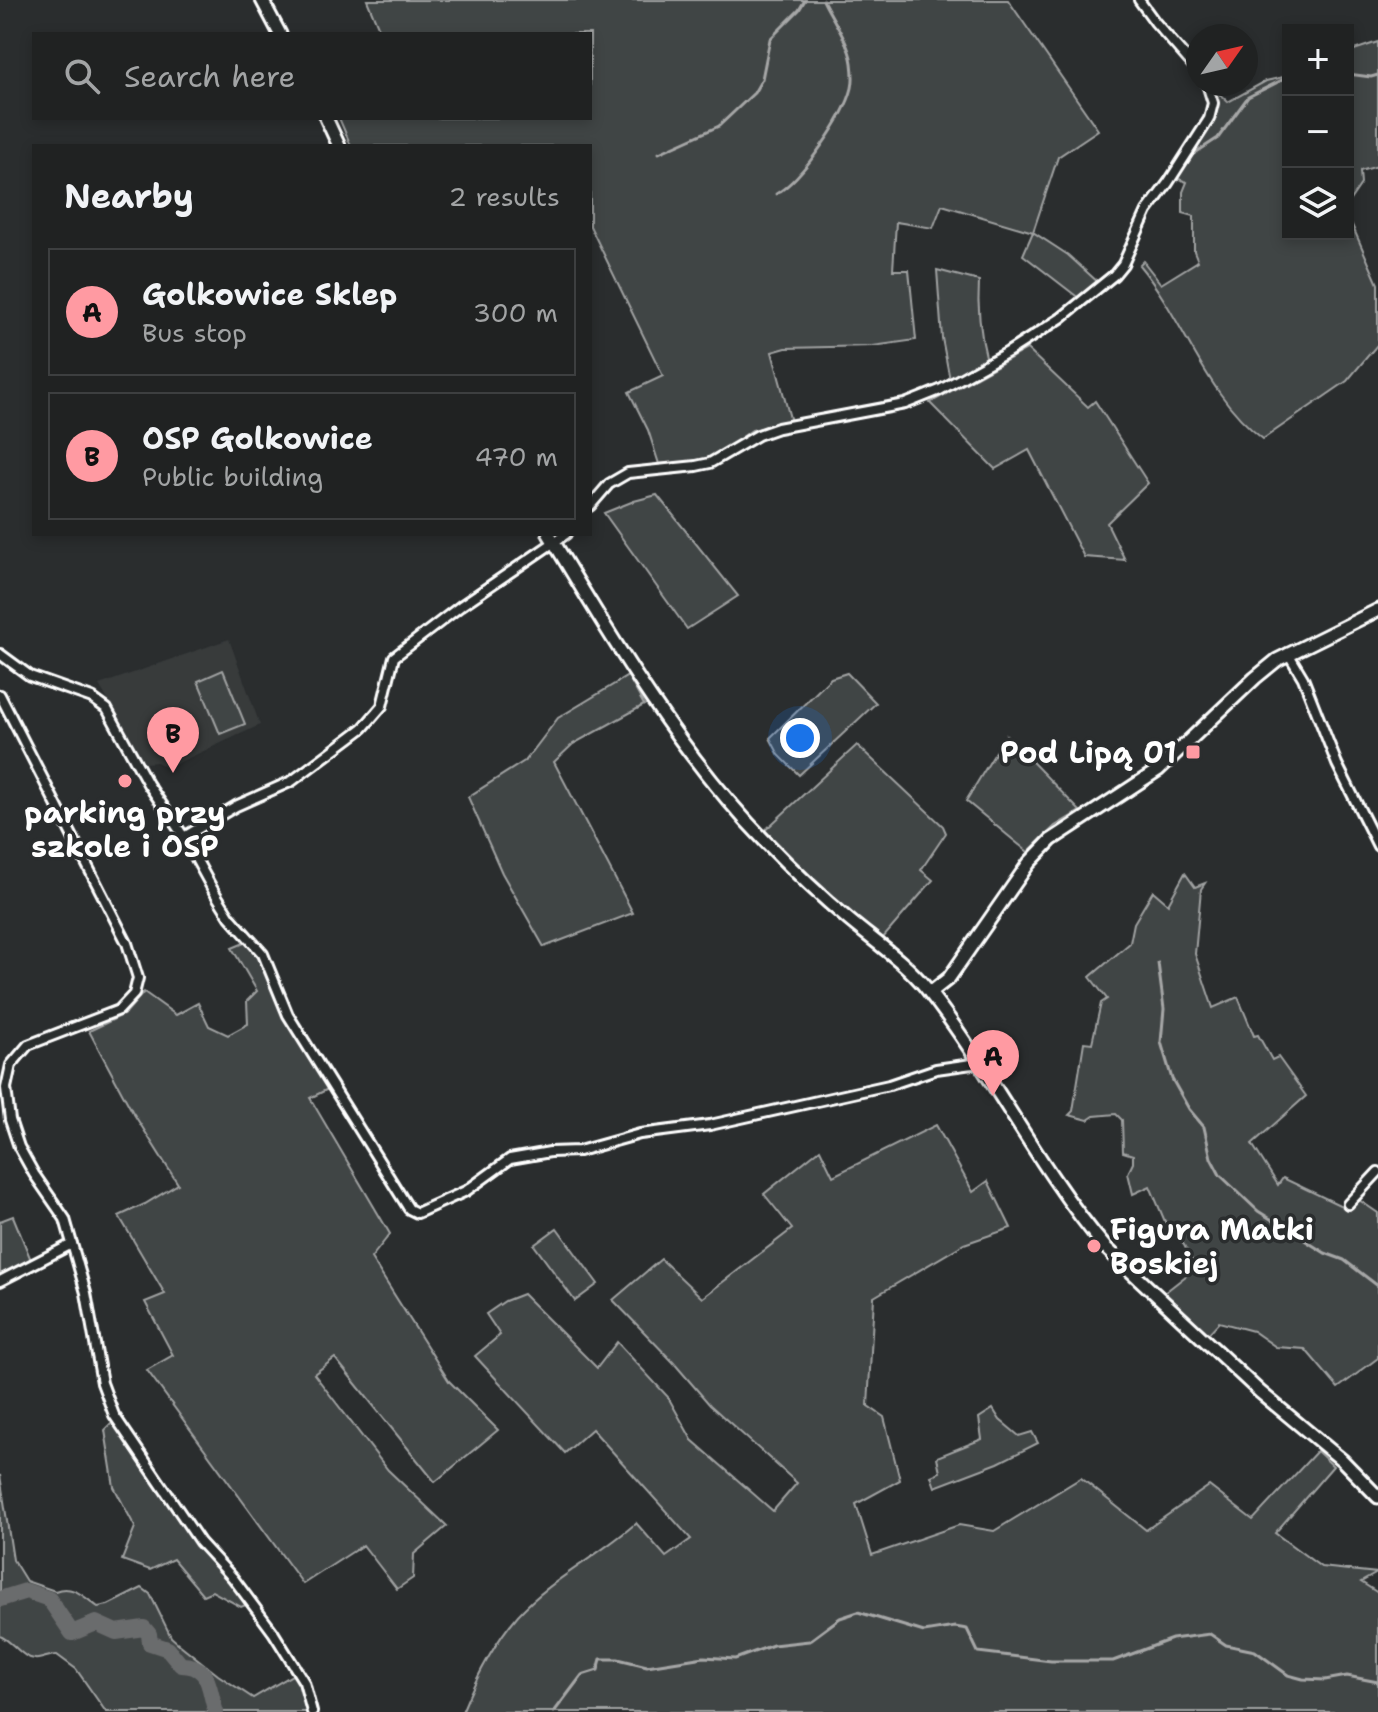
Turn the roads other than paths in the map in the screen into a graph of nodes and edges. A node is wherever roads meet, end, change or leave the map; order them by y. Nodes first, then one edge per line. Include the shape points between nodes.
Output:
1 (262, 0) edge
2 (1139, 0) edge
3 (279, 32) edge
4 (1186, 57) edge
5 (1211, 96) edge
6 (327, 120) edge
7 (338, 144) edge
8 (592, 504) edge
9 (552, 538) edge
10 (1378, 610) edge
11 (1288, 653) junction
12 (0, 654) edge
13 (0, 695) edge
14 (184, 837) junction
15 (1378, 846) edge
16 (930, 993) junction
17 (978, 1060) junction
18 (1378, 1172) edge
19 (1348, 1204) dead end
20 (72, 1244) junction
21 (0, 1281) edge
22 (1378, 1497) edge
23 (312, 1712) edge

1 - 3 street
2 - 4 street
5 - 8 street via 1209,119 1145,214 1123,264 1061,318 922,398 778,428 710,463 628,473
6 - 7 street
9 - 14 street via 394,657 382,706 363,728 292,781
9 - 16 street via 652,698 735,807 812,890
10 - 11 street
11 - 15 street
11 - 16 street via 1158,770 1043,848 949,978
12 - 14 street via 30,676 92,698 107,709
13 - 20 street via 127,943 138,978 134,994 119,1010 28,1045 11,1065 6,1088 14,1134 65,1219
14 - 17 street via 230,917 263,954 288,1015 409,1209 417,1213 466,1191 510,1159 710,1125
16 - 17 street
17 - 22 street via 1105,1247
18 - 19 street
20 - 21 street
20 - 23 street via 102,1383 114,1415 200,1542 273,1632 304,1682

